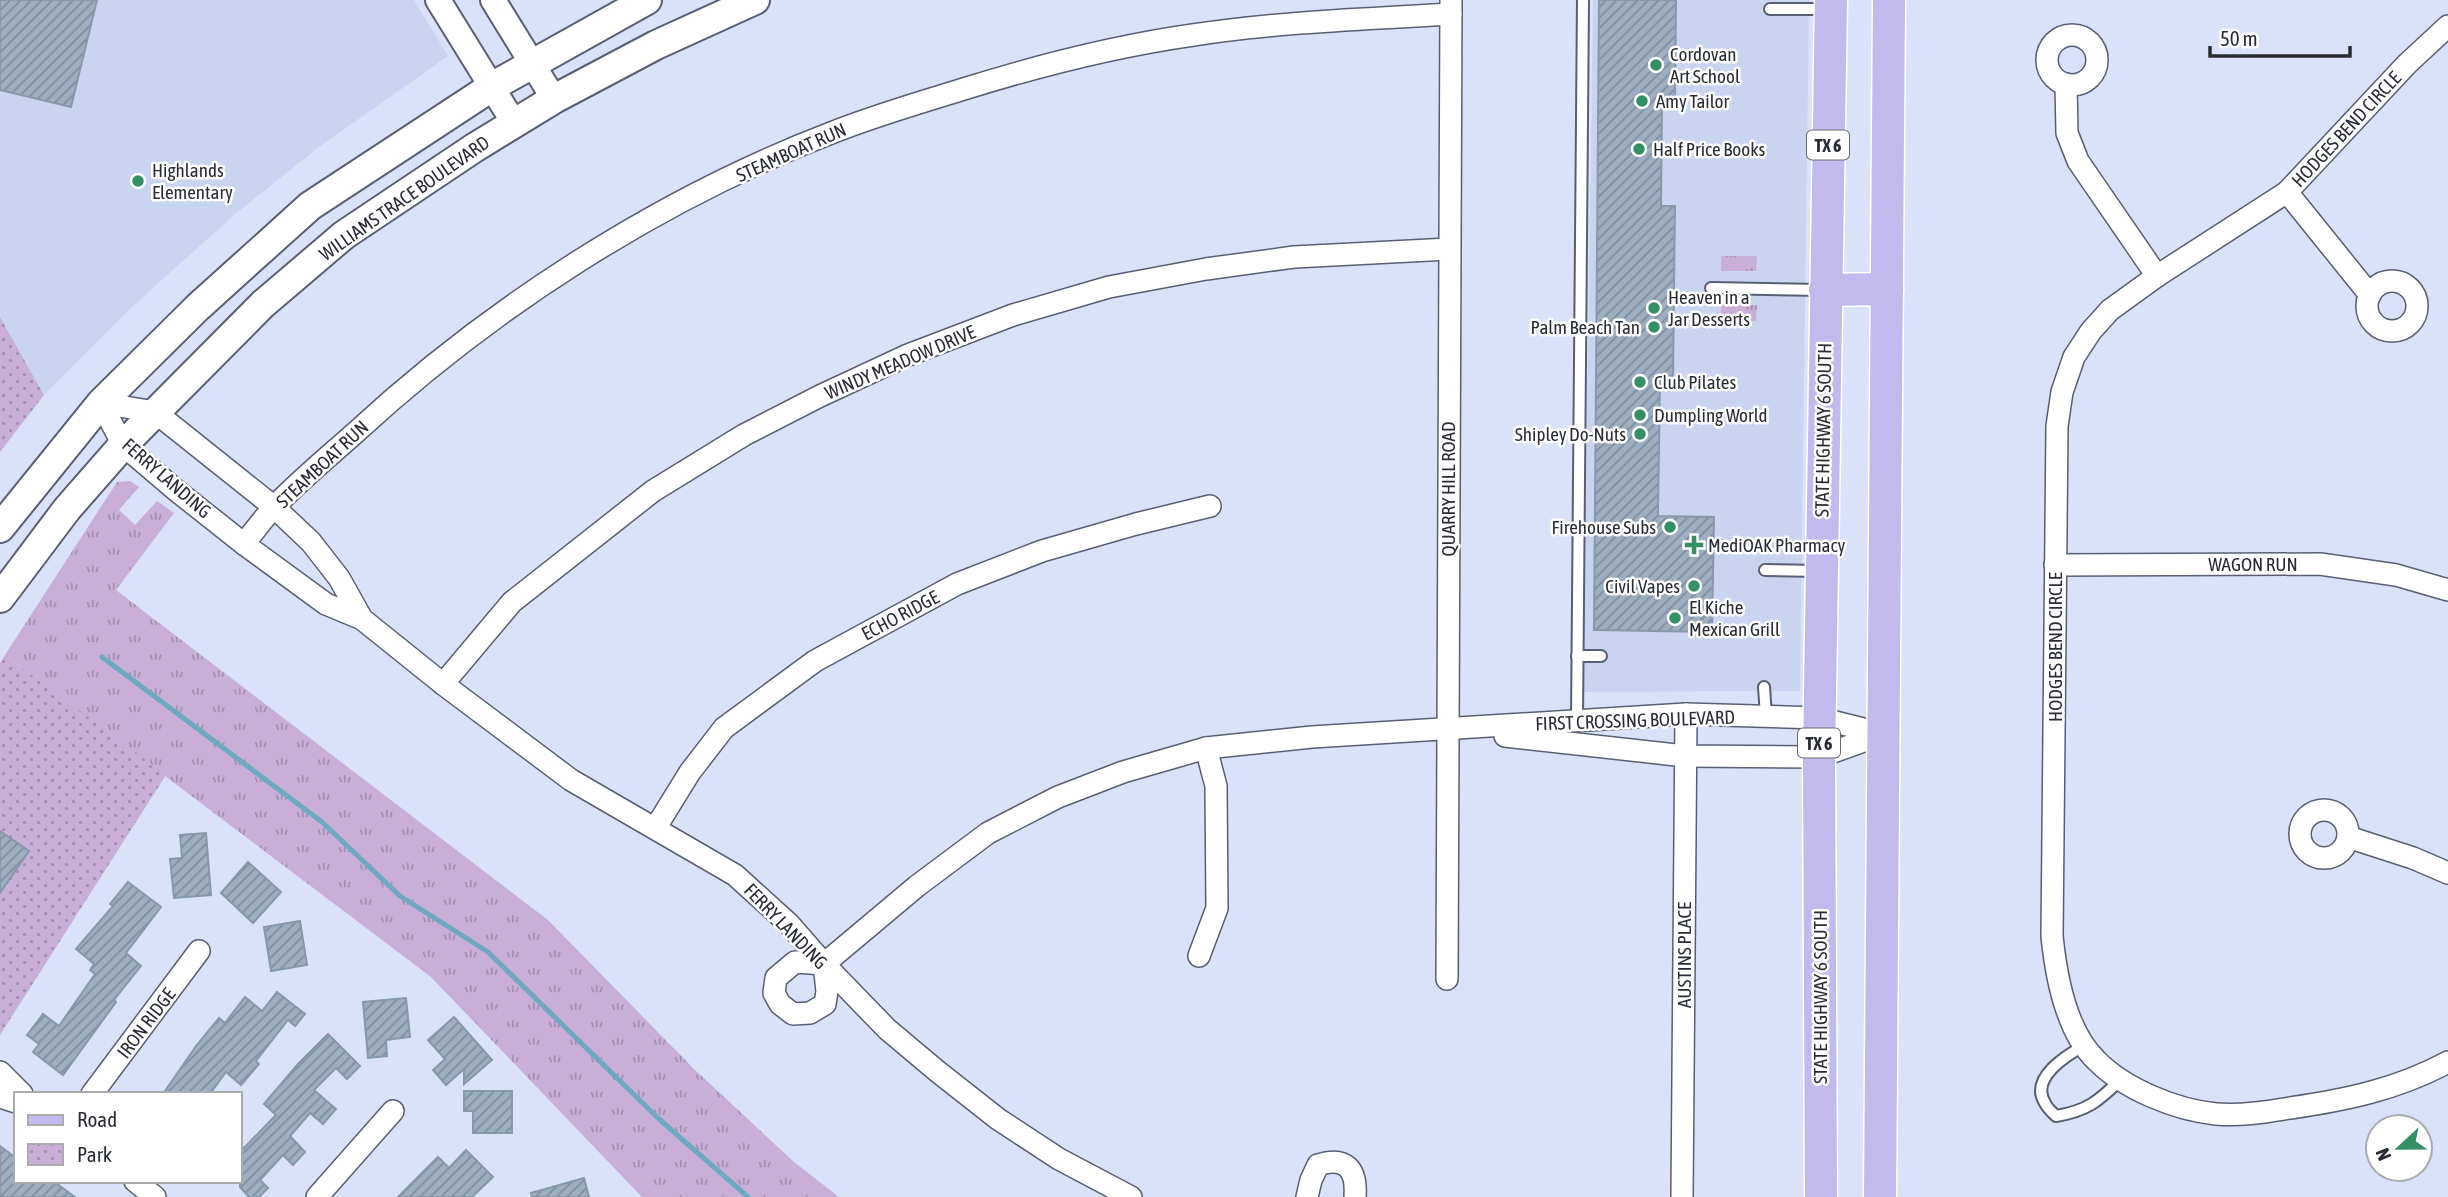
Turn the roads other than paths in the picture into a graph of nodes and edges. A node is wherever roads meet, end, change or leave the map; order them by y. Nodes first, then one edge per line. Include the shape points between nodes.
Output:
1 (438, 0) edge
2 (493, 0) edge
3 (647, 0) edge
4 (755, 0) edge
5 (1583, 0) edge
6 (1889, 0) edge
7 (1831, 5) edge
8 (1451, 7) edge
9 (1770, 9) dead end
10 (2448, 26) edge
11 (532, 64) junction
12 (2066, 84) dead end
13 (493, 86) junction
14 (554, 99) junction
15 (514, 123) junction
16 (2287, 192) junction
17 (1449, 248) junction
18 (2157, 276) junction
19 (1711, 288) dead end
20 (1886, 289) junction
21 (1825, 290) junction
22 (2370, 295) dead end
23 (101, 403) junction
24 (155, 412) junction
25 (123, 445) junction
26 (1210, 506) dead end
27 (274, 507) junction
28 (0, 528) edge
29 (244, 544) junction
30 (2055, 565) junction
31 (1765, 570) dead end
32 (1821, 571) junction
33 (2448, 590) edge
34 (0, 598) edge
35 (362, 619) junction
36 (1577, 656) junction
37 (1601, 656) dead end
38 (443, 684) junction
39 (1764, 687) dead end
40 (1686, 714) junction
41 (1766, 716) junction
42 (1819, 718) junction
43 (1577, 721) junction
44 (1448, 729) junction
45 (1883, 733) junction
46 (1206, 748) junction
47 (1685, 755) junction
48 (1819, 757) junction
49 (656, 827) junction
50 (2348, 837) dead end
51 (2448, 873) edge
52 (200, 951) dead end
53 (1199, 956) dead end
54 (824, 964) junction
55 (1447, 979) dead end
56 (2085, 1045) junction
57 (2448, 1062) edge
58 (0, 1072) edge
59 (2121, 1079) junction
60 (20, 1092) edge
61 (94, 1092) edge
62 (393, 1111) dead end
63 (138, 1183) edge
64 (155, 1197) edge
65 (317, 1197) edge
66 (1130, 1197) edge
67 (1307, 1197) edge
68 (1355, 1197) edge
69 (1682, 1197) edge
70 (1821, 1197) edge
71 (1880, 1197) edge

1 - 13 street
2 - 11 street
3 - 11 main road
4 - 14 main road, WILLIAMS TRACE BOULEVARD
5 - 36 lane
6 - 20 main road
7 - 9 lane
7 - 21 main road, STATE HIGHWAY 6 SOUTH / TX 6
8 - 17 street, QUARRY HILL ROAD
8 - 27 street, STEAMBOAT RUN via 1192,35 1087,54 831,133 679,204 527,295 381,408
10 - 16 street, HODGES BEND CIRCLE
11 - 13 main road
11 - 14 street
12 - 18 street via 2067,132 2078,161
13 - 15 street
13 - 23 main road via 310,206
14 - 15 main road, WILLIAMS TRACE BOULEVARD
15 - 24 main road, WILLIAMS TRACE BOULEVARD via 344,235 264,304
16 - 18 street, HODGES BEND CIRCLE
16 - 22 street
17 - 38 street, WINDY MEADOW DRIVE via 1294,257 1109,287 1013,315 908,355 744,435 653,491 512,601
17 - 44 street, QUARRY HILL ROAD
18 - 30 street, HODGES BEND CIRCLE via 2110,310 2074,357 2057,426
19 - 21 lane
20 - 21 main road
20 - 45 main road
21 - 32 main road, STATE HIGHWAY 6 SOUTH / TX 6
23 - 24 street, FERRY LANDING
23 - 25 street, FERRY LANDING
23 - 28 main road
24 - 25 main road, WILLIAMS TRACE BOULEVARD
24 - 27 street, FERRY LANDING
25 - 29 street, FERRY LANDING
25 - 34 main road, WILLIAMS TRACE BOULEVARD via 67,509
26 - 49 street, ECHO RIDGE via 1042,551 969,580 816,661 724,728
27 - 29 street, STEAMBOAT RUN
27 - 35 street, FERRY LANDING via 339,578
29 - 35 street, FERRY LANDING via 326,604
30 - 33 street, WAGON RUN via 2320,564 2396,575
30 - 56 street, HODGES BEND CIRCLE via 2052,936 2065,1002
31 - 32 lane
32 - 42 main road, STATE HIGHWAY 6 SOUTH / TX 6
35 - 38 street, FERRY LANDING
36 - 37 lane
36 - 43 lane
38 - 49 street, FERRY LANDING via 571,779
39 - 41 lane
40 - 41 street, FIRST CROSSING BOULEVARD
40 - 43 street, FIRST CROSSING BOULEVARD
40 - 47 street, AUSTINS PLACE
41 - 42 street, FIRST CROSSING BOULEVARD
42 - 45 street, FIRST CROSSING BOULEVARD
42 - 48 main road, STATE HIGHWAY 6 SOUTH / TX 6
43 - 44 street, FIRST CROSSING BOULEVARD
44 - 46 street, FIRST CROSSING BOULEVARD
44 - 47 street, FIRST CROSSING BOULEVARD
44 - 55 street, QUARRY HILL ROAD
45 - 48 street, FIRST CROSSING BOULEVARD
45 - 71 main road
46 - 53 street via 1216,786 1217,908
46 - 54 street, FIRST CROSSING BOULEVARD via 1071,792 988,833
47 - 48 street, FIRST CROSSING BOULEVARD
47 - 69 street, AUSTINS PLACE
48 - 70 main road, STATE HIGHWAY 6 SOUTH / TX 6
49 - 54 street, FERRY LANDING via 736,875
50 - 51 street
52 - 61 street, IRON RIDGE
54 - 66 street, FERRY LANDING via 887,1029 998,1119
56 - 59 street, HODGES BEND CIRCLE via 2094,1059
56 - 59 lane via 2054,1065 2041,1085 2043,1101 2056,1116 2076,1113 2099,1101
57 - 59 street, HODGES BEND CIRCLE via 2419,1078 2376,1092 2253,1114 2189,1110
58 - 60 street
62 - 65 street
63 - 64 street
67 - 68 street via 1318,1165 1330,1161 1351,1169

